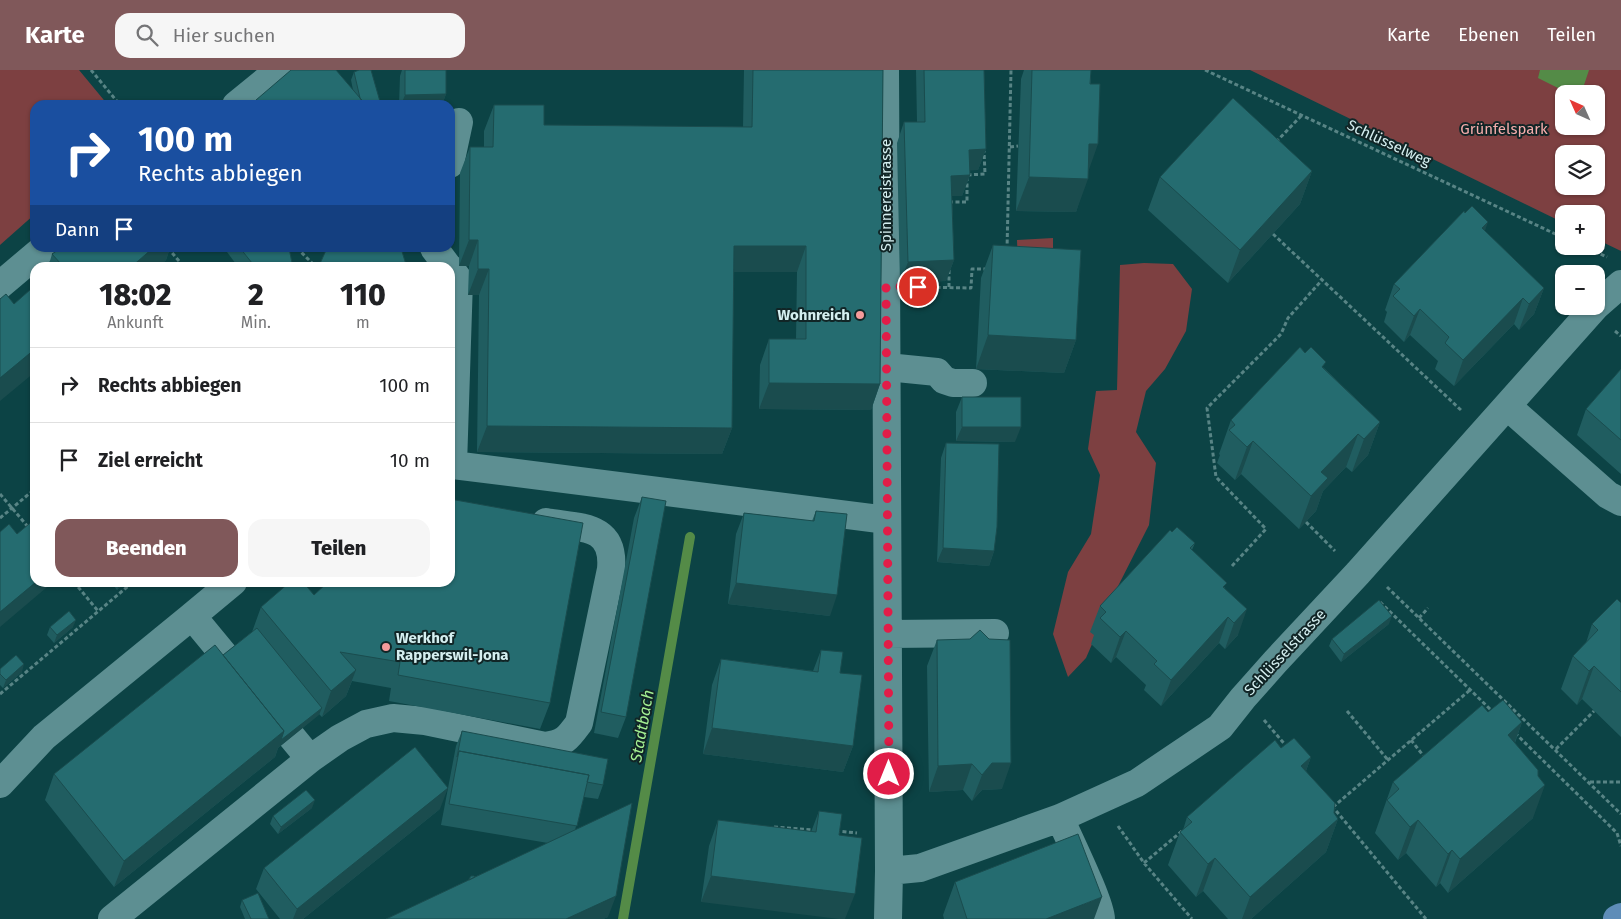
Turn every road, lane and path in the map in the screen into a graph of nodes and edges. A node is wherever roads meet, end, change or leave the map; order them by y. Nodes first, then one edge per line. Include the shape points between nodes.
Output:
1 (91, 70) edge
2 (279, 70) edge
3 (885, 70) edge
4 (1011, 70) edge
5 (1205, 70) edge
6 (116, 100) edge
7 (242, 100) edge
8 (1302, 115) junction
9 (459, 122) dead end
10 (455, 141) edge
11 (1275, 143) edge
12 (984, 146) edge
13 (1010, 146) junction
14 (1018, 146) dead end
15 (948, 211) edge
16 (1273, 234) edge
17 (1555, 234) edge
18 (1007, 250) edge
19 (39, 252) edge
20 (171, 252) edge
21 (302, 252) edge
22 (437, 252) edge
23 (1602, 255) edge
24 (1609, 258) dead end
25 (180, 262) edge
26 (311, 262) edge
27 (445, 262) edge
28 (949, 268) edge
29 (989, 269) dead end
30 (455, 275) edge
31 (1322, 280) junction
32 (0, 284) edge
33 (1621, 284) edge
34 (886, 286) junction
35 (949, 288) junction
36 (1605, 298) edge
37 (1588, 315) edge
38 (887, 367) junction
39 (973, 383) dead end
40 (455, 403) edge
41 (1507, 406) junction
42 (1484, 432) junction
43 (455, 465) edge
44 (30, 493) edge
45 (0, 494) edge
46 (1621, 502) edge
47 (12, 508) junction
48 (0, 518) edge
49 (527, 518) edge
50 (887, 520) junction
51 (1306, 522) edge
52 (29, 529) edge
53 (1232, 566) dead end
54 (1358, 573) junction
55 (1386, 586) dead end
56 (78, 587) edge
57 (127, 587) edge
58 (227, 587) edge
59 (1428, 608) dead end
60 (98, 611) junction
61 (192, 616) junction
62 (1419, 618) junction
63 (995, 633) dead end
64 (888, 634) junction
65 (1470, 690) junction
66 (0, 694) edge
67 (1243, 698) junction
68 (1347, 711) dead end
69 (1594, 711) dead end
70 (1498, 717) edge
71 (1512, 731) edge
72 (1411, 740) junction
73 (1285, 744) junction
74 (1556, 749) junction
75 (1277, 750) edge
76 (1291, 752) edge
77 (310, 759) junction
78 (1388, 760) junction
79 (1427, 760) edge
80 (1589, 782) junction
81 (1621, 782) edge
82 (0, 784) edge
83 (1327, 799) edge
84 (1100, 800) junction
85 (1333, 807) junction
86 (1621, 814) edge
87 (1060, 818) junction
88 (767, 826) edge
89 (1189, 826) edge
90 (822, 830) edge
91 (831, 831) edge
92 (859, 833) dead end
93 (1621, 846) edge
94 (1144, 864) junction
95 (889, 871) junction
96 (1191, 917) edge
97 (1621, 917) edge
98 (1423, 918) edge
99 (112, 919) edge
100 (888, 919) edge
101 (1101, 919) edge
102 (1186, 919) edge
103 (1617, 919) edge

1 - 6 path
2 - 7 street
3 - 34 street, Spinnereistrasse
4 - 13 path
5 - 8 path, Schlüsselweg
8 - 11 path
8 - 17 path, Schlüsselweg
9 - 10 street
12 - 15 path via 985,174 967,175 967,202 948,202
13 - 14 path
13 - 18 path
16 - 31 path
19 - 32 street
20 - 25 path
21 - 26 path
22 - 27 street
23 - 24 path
28 - 35 path
29 - 35 path via 972,269 971,288
30 - 40 street via 459,280
31 - 42 path
31 - 53 path via 1288,318 1281,334 1207,408 1216,477 1266,529
33 - 36 street, Schlüsselstrasse
34 - 35 path
34 - 38 street, Spinnereistrasse
37 - 41 street, Schlüsselstrasse
38 - 39 street via 937,372 944,380
38 - 50 street, Spinnereistrasse
41 - 42 street, Schlüsselstrasse
41 - 46 street
42 - 54 street, Schlüsselstrasse
43 - 50 street
44 - 47 path
45 - 47 path
47 - 48 path
47 - 52 path
49 - 77 street via 594,531 603,536 610,546 612,557 579,723 567,739 545,746 425,721 393,718 366,724
50 - 64 street, Spinnereistrasse
51 - 54 path
54 - 65 path via 1369,591
54 - 67 street, Schlüsselstrasse
55 - 62 path
56 - 60 path
57 - 60 path
58 - 61 street
59 - 62 path
60 - 66 path
61 - 77 street
61 - 82 street via 44,737
62 - 74 path
63 - 64 street
64 - 95 street, Spinnereistrasse
65 - 70 path
65 - 72 path
67 - 73 path
67 - 84 street, Schlüsselstrasse via 1220,728 1137,784
68 - 78 path
69 - 74 path
71 - 93 path via 1617,833
72 - 78 path
72 - 79 path
73 - 75 path
73 - 76 path
74 - 80 path
77 - 99 street
78 - 85 path
80 - 81 path
80 - 86 path
83 - 85 path
84 - 87 street, Schlüsselstrasse
84 - 94 path
85 - 98 path
87 - 95 street, Schlüsselstrasse via 920,868
87 - 101 street via 1095,897
88 - 90 path
89 - 94 path
91 - 92 path
94 - 96 path
95 - 100 street, Spinnereistrasse
96 - 102 path
97 - 103 main road

